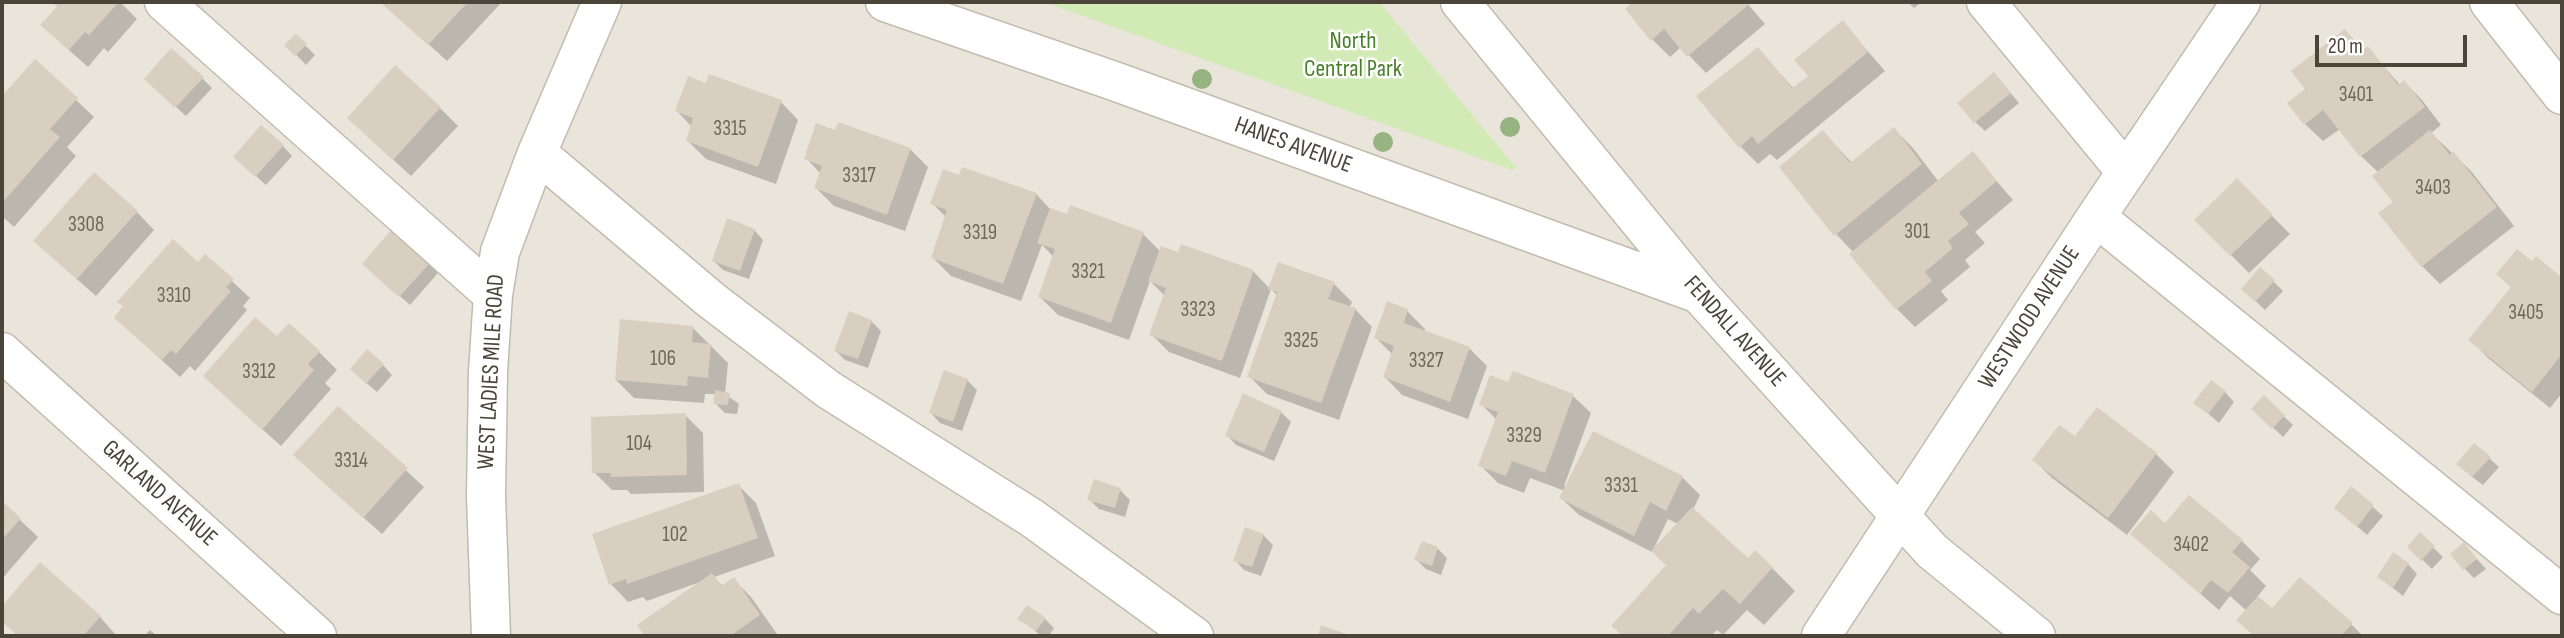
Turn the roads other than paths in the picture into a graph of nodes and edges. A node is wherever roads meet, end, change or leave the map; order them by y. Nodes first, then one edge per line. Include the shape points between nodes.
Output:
1 (164, 2) edge
2 (602, 2) edge
3 (885, 2) edge
4 (1460, 2) edge
5 (1986, 2) edge
6 (2241, 2) edge
7 (2489, 2) edge
8 (2562, 95) edge
9 (537, 153) junction
10 (2126, 172) junction
11 (2095, 217) junction
12 (1699, 294) junction
13 (493, 295) junction
14 (2, 352) edge
15 (1901, 517) junction
16 (2562, 595) edge
17 (317, 636) edge
18 (491, 636) edge
19 (1194, 636) edge
20 (1821, 636) edge
21 (2036, 636) edge

1 - 13 street
2 - 9 street, WEST LADIES MILE ROAD
3 - 12 street, HANES AVENUE
4 - 12 street, FENDALL AVENUE
5 - 10 street
6 - 10 street, WESTWOOD AVENUE
7 - 8 street
9 - 13 street, WEST LADIES MILE ROAD via 500,252
9 - 19 street via 711,300 830,390 1032,518
10 - 11 street, WESTWOOD AVENUE
11 - 15 street, WESTWOOD AVENUE
11 - 16 street
12 - 15 street, FENDALL AVENUE
13 - 18 street, WEST LADIES MILE ROAD via 486,496
14 - 17 street, GARLAND AVENUE
15 - 20 street, WESTWOOD AVENUE
15 - 21 street, FENDALL AVENUE via 1932,551

